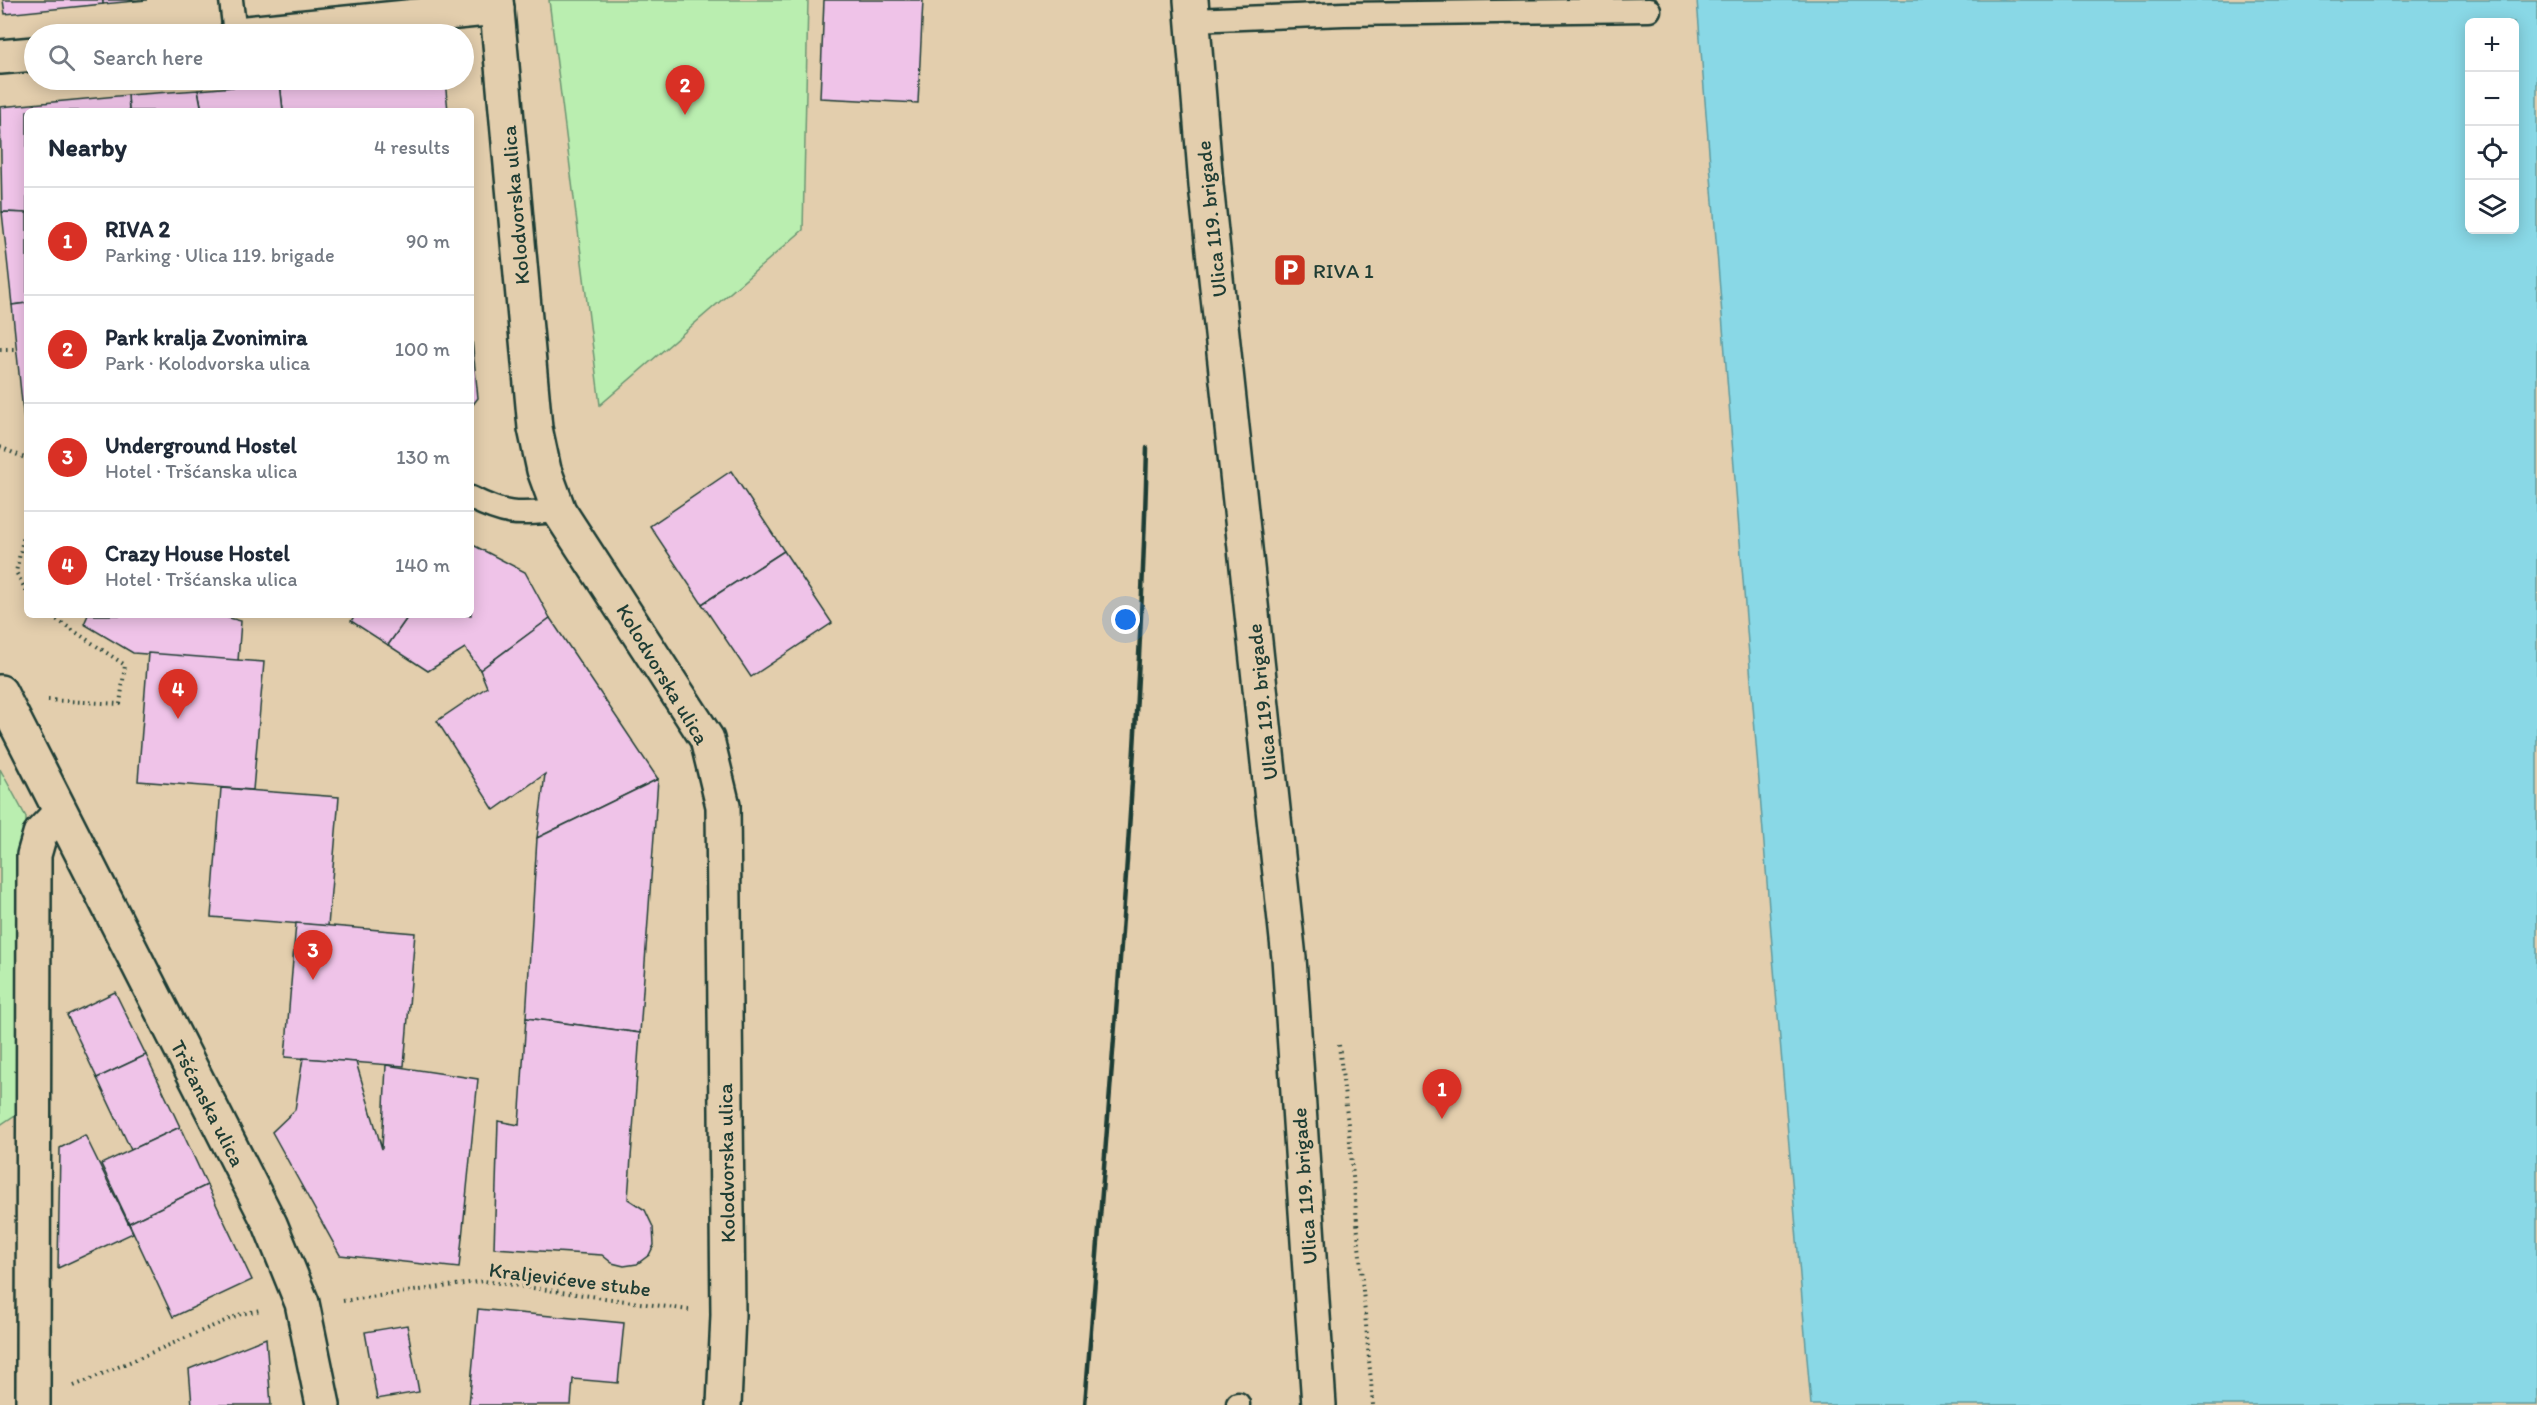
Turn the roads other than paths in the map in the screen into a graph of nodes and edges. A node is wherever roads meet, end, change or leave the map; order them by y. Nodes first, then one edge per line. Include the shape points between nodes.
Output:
1 (231, 0) edge
2 (496, 4) edge
3 (1192, 10) edge
4 (1649, 10) dead end
5 (235, 24) edge
6 (323, 24) edge
7 (24, 55) edge
8 (0, 57) edge
9 (474, 499) edge
10 (560, 511) junction
11 (1, 694) edge
12 (60, 813) junction
13 (33, 1404) edge
14 (323, 1405) edge
15 (724, 1405) edge
16 (1319, 1405) edge

1 - 5 lane
2 - 6 street
2 - 10 street, Kolodvorska ulica via 535,428 544,470
3 - 4 lane via 1333,14
3 - 16 street, Ulica 119. brigade via 1206,185 1289,958
7 - 8 street
9 - 10 lane via 498,511 517,514
10 - 15 street, Kolodvorska ulica via 707,739 723,806 728,1315
11 - 12 street, Tršćanska ulica
12 - 13 street via 40,834 34,855
12 - 14 street, Tršćanska ulica via 270,1224 302,1303

